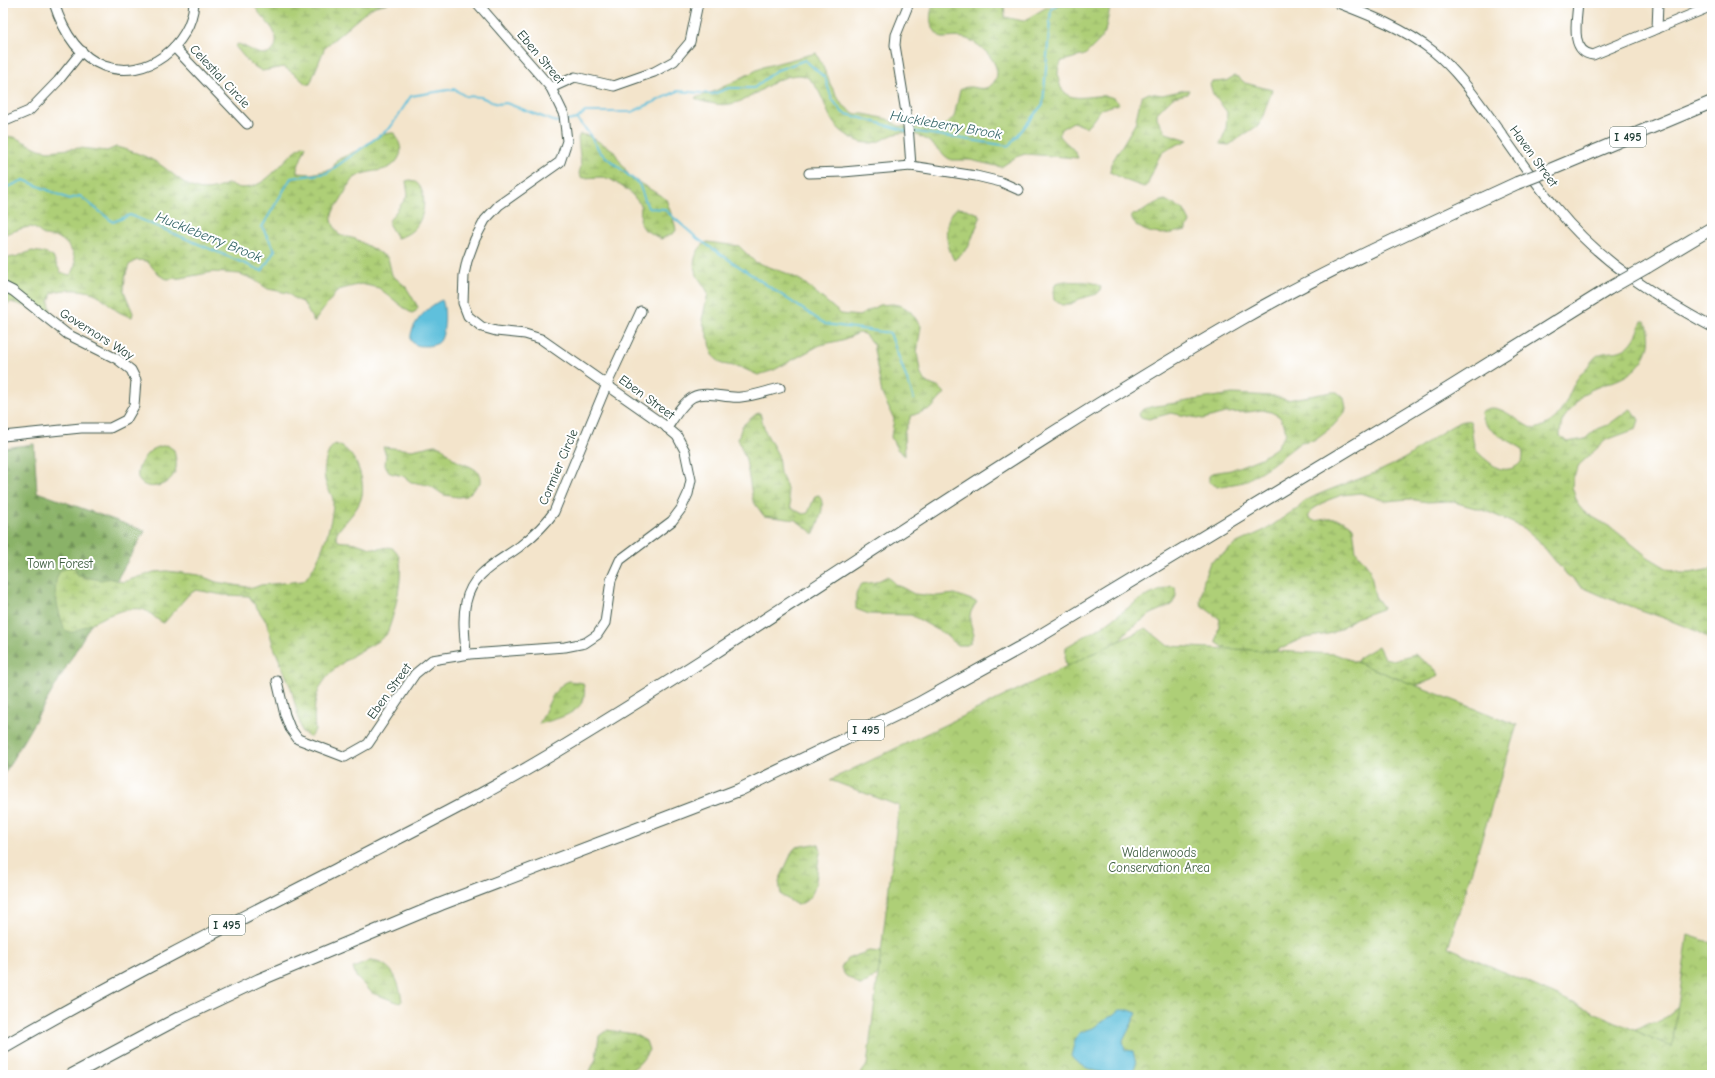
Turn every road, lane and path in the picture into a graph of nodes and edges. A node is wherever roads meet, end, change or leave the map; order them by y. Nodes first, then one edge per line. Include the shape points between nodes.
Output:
1 (54, 3) edge
2 (194, 3) edge
3 (477, 3) edge
4 (698, 3) edge
5 (909, 3) edge
6 (1338, 3) edge
7 (1578, 3) edge
8 (1658, 3) edge
9 (1712, 6) edge
10 (1657, 29) junction
11 (174, 47) junction
12 (82, 51) junction
13 (551, 88) junction
14 (1712, 102) edge
15 (3, 122) edge
16 (247, 124) dead end
17 (911, 166) junction
18 (809, 172) dead end
19 (1019, 190) dead end
20 (1712, 228) edge
21 (3, 286) edge
22 (641, 311) dead end
23 (1712, 327) edge
24 (607, 384) junction
25 (780, 388) dead end
26 (667, 428) junction
27 (3, 436) edge
28 (466, 654) junction
29 (277, 681) dead end
30 (3, 1047) edge
31 (72, 1075) edge

1 - 12 street via 68,36
2 - 11 street via 188,25
3 - 13 street, Eben Street
4 - 13 street via 690,42 674,61 654,72 614,86 575,78
5 - 17 street via 896,35 895,45 908,125
6 - 23 street, Haven Street via 1392,25 1435,53 1472,93 1557,209 1596,250 1670,303
7 - 10 street via 1576,40 1581,49 1589,55 1601,53
8 - 10 street
9 - 10 street
11 - 12 street via 165,56 147,66 131,70 102,66
11 - 16 street, Celestial Circle
12 - 15 street via 29,111
13 - 24 street, Eben Street via 564,115 566,127 566,141 560,162 499,206 485,220 467,261 463,303 468,316 482,327 541,339
14 - 30 highway, I 495, bridge via 1517,183 1381,246 1245,317 1100,403 755,627 550,756 455,810 160,960
17 - 18 street
17 - 19 street via 976,176 1001,182
20 - 31 highway, I 495, bridge via 1030,642 918,704 739,790 427,909 259,980 179,1018
21 - 27 street, Governors Way via 67,334 117,359 131,370 136,380 134,406 126,420 110,428
22 - 24 street, Cormier Circle
24 - 26 street, Eben Street
24 - 28 street, Cormier Circle via 554,512 543,526 520,546 494,562 471,586 464,611
25 - 26 street via 742,397 727,398 700,394 685,404
26 - 28 street, Eben Street via 677,436 688,457 691,480 688,494 672,521 620,560 611,580 604,624 597,635 585,643 565,647
28 - 29 street, Eben Street via 439,658 420,669 402,691 368,744 345,757 298,739 285,715

